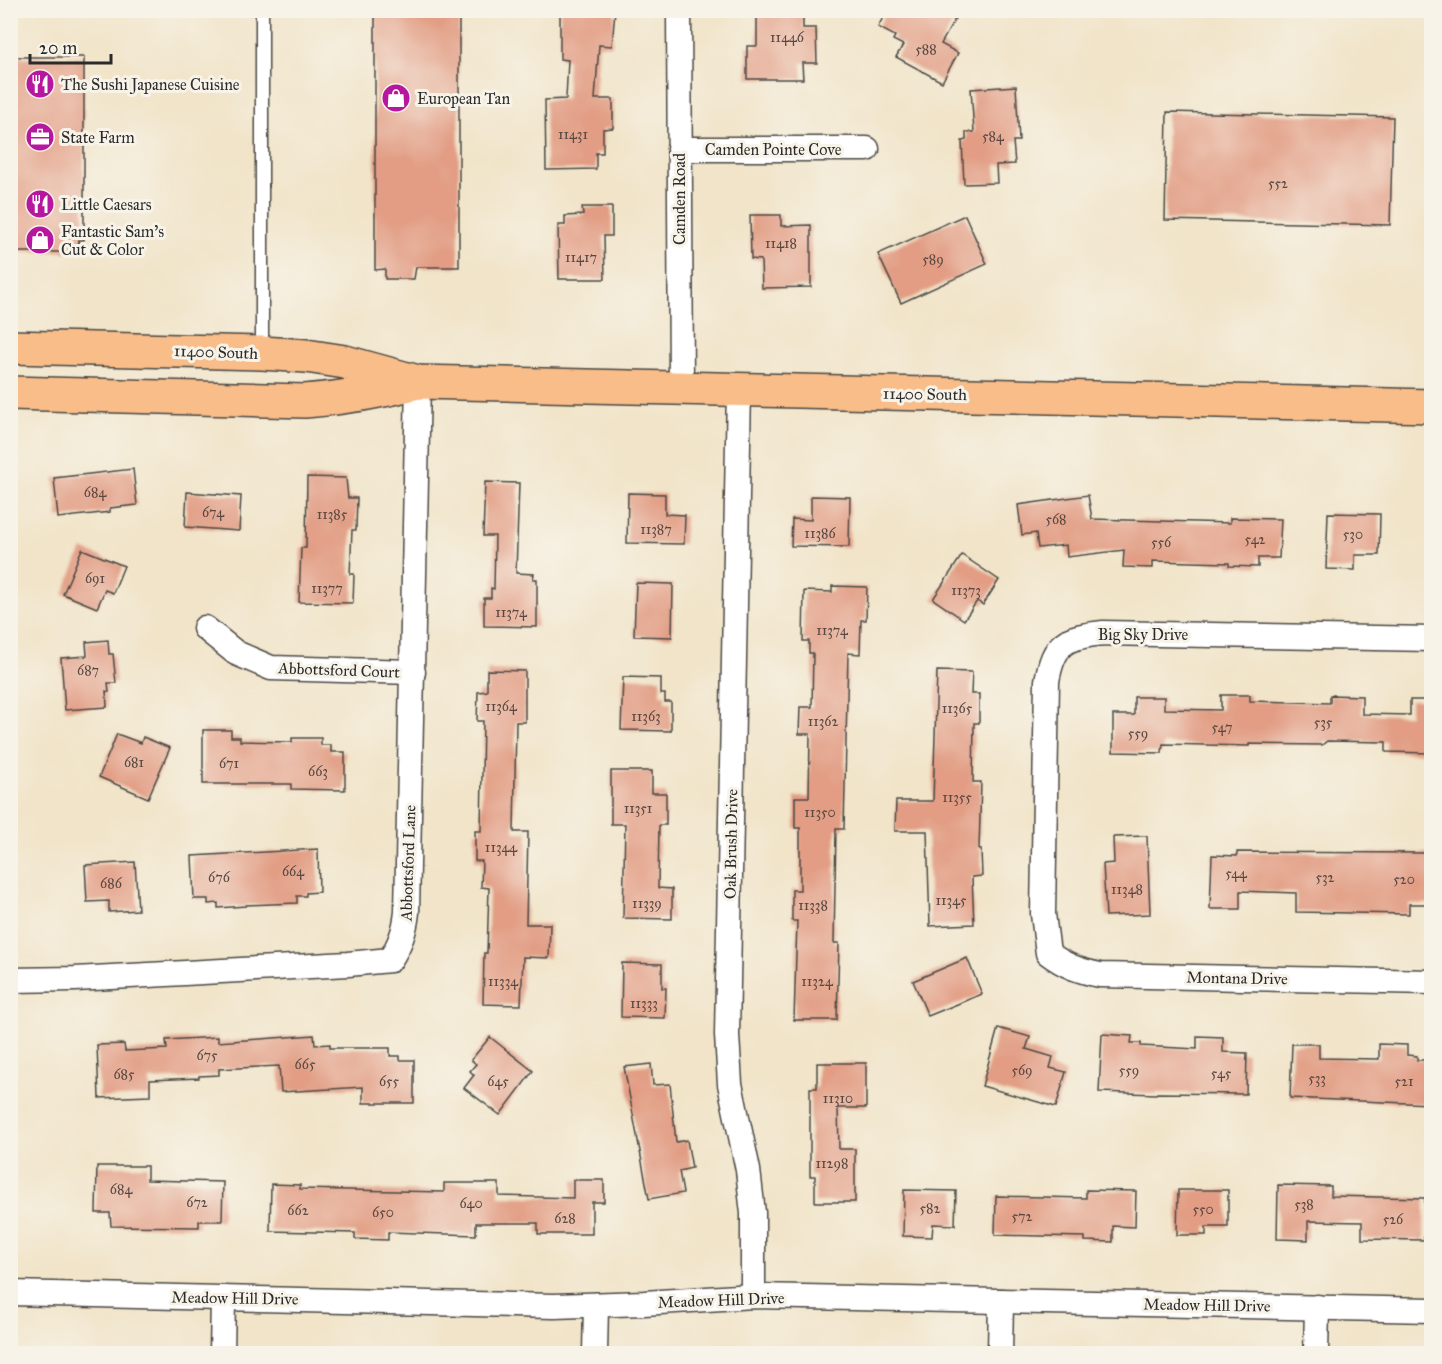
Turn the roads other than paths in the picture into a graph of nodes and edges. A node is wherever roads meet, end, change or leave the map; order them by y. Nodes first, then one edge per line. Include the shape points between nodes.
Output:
1 (262, 10) edge
2 (679, 10) edge
3 (679, 149) junction
4 (867, 149) dead end
5 (10, 347) edge
6 (262, 353) junction
7 (418, 382) junction
8 (681, 388) junction
9 (739, 390) junction
10 (10, 393) edge
11 (1431, 406) edge
12 (205, 628) dead end
13 (1431, 639) edge
14 (413, 672) junction
15 (1048, 953) joint
16 (10, 980) edge
17 (1431, 982) edge
18 (10, 1293) edge
19 (753, 1296) junction
20 (223, 1298) junction
21 (1001, 1301) junction
22 (596, 1305) junction
23 (1317, 1307) junction
24 (1431, 1310) edge
25 (222, 1353) edge
26 (595, 1353) edge
27 (1000, 1353) edge
28 (1316, 1353) edge

1 - 6 lane
2 - 3 street, Camden Road
3 - 4 street, Camden Pointe Cove
3 - 8 street, Camden Road
5 - 6 main road, 11400 South
6 - 7 main road, 11400 South via 345,362
7 - 8 main road, 11400 South
7 - 10 main road, 11400 South via 381,392 305,401
7 - 14 street, Abbottsford Lane
8 - 9 main road, 11400 South
9 - 11 main road, 11400 South
9 - 19 street, Oak Brush Drive via 727,1035 730,1084 753,1213
12 - 14 street, Abbottsford Court via 236,653 271,668
13 - 15 street, Big Sky Drive via 1103,633 1080,635 1060,645 1050,661 1047,681 1043,914
14 - 16 street, Abbottsford Lane via 407,912 405,930 390,960
15 - 17 street, Montana Drive via 1064,965 1100,975
18 - 20 street, Meadow Hill Drive
19 - 21 street, Meadow Hill Drive
19 - 22 street, Meadow Hill Drive
20 - 22 street, Meadow Hill Drive
20 - 25 street
21 - 23 street, Meadow Hill Drive
21 - 27 street
22 - 26 street
23 - 24 street, Meadow Hill Drive
23 - 28 street

